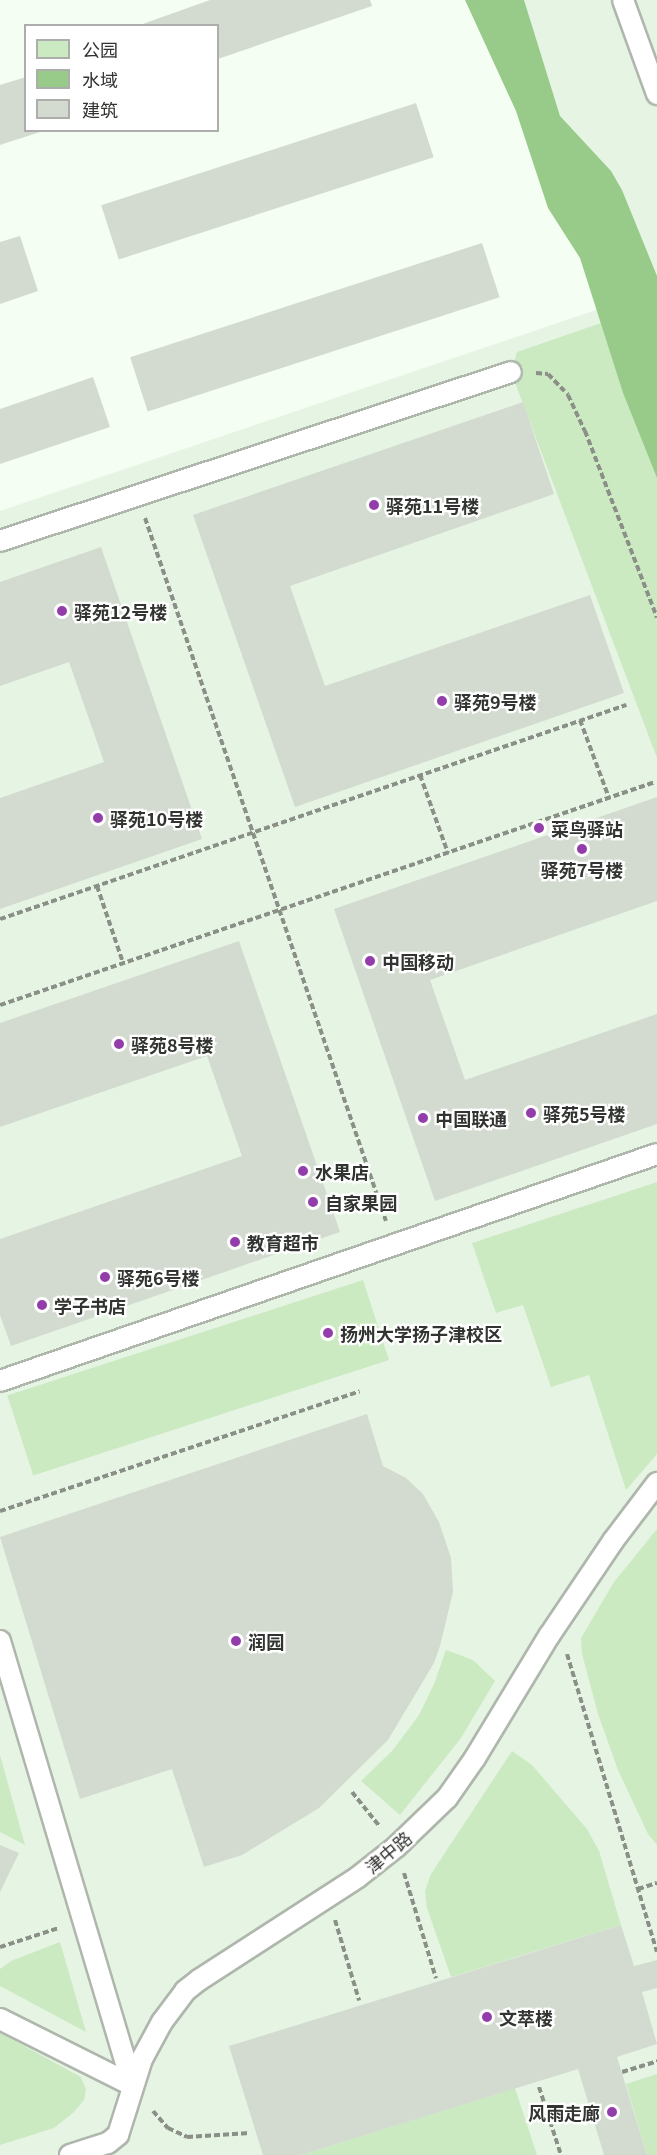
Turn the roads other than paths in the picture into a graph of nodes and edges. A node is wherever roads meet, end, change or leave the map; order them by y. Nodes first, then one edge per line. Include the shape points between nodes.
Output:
1 (622, 0) edge
2 (657, 94) edge
3 (512, 372) road end
4 (0, 541) edge
5 (657, 1154) edge
6 (0, 1381) edge
7 (657, 1484) edge
8 (0, 1641) edge
9 (4, 1672) edge
10 (0, 2019) edge
11 (132, 2085) junction
12 (118, 2135) junction
13 (70, 2155) edge
14 (123, 2155) edge

1 - 2 lane
3 - 4 lane
5 - 6 lane
7 - 11 lane, 津中路 via 558,1623 447,1798 358,1877 185,1991 150,2041
8 - 9 lane
9 - 11 lane
10 - 11 lane
11 - 12 lane, 津中路
12 - 13 lane via 108,2143
12 - 14 lane

